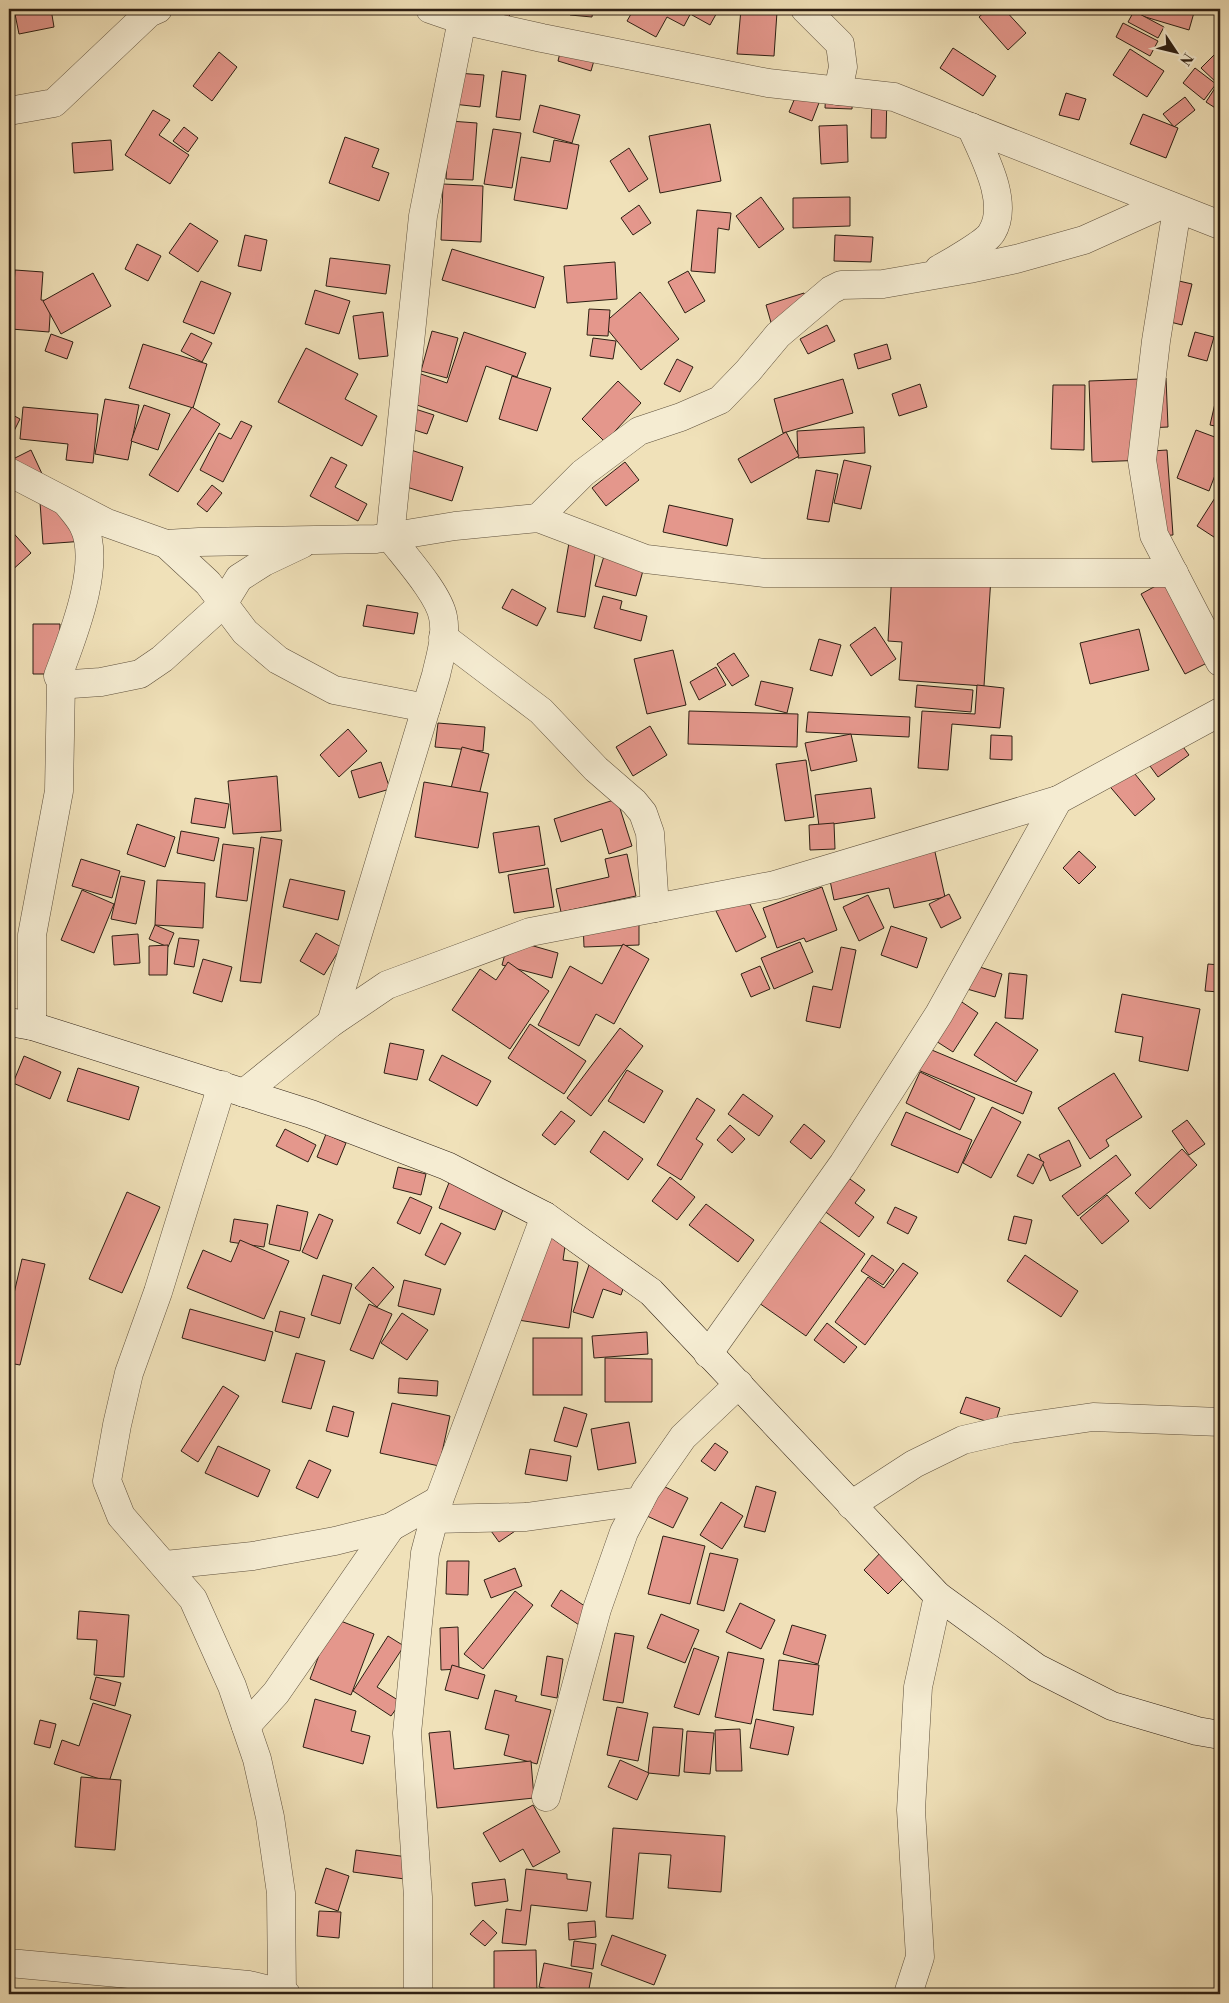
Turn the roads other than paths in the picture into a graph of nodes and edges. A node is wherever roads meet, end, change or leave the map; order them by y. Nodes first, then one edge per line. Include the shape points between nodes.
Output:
1 (158, 9) edge
2 (430, 9) edge
3 (805, 9) edge
4 (462, 20) junction
5 (838, 91) junction
6 (9, 111) edge
7 (971, 127) junction
8 (1170, 206) junction
9 (1220, 225) edge
10 (924, 276) junction
11 (9, 472) edge
12 (67, 502) junction
13 (538, 518) junction
14 (119, 527) junction
15 (390, 537) junction
16 (312, 540) junction
17 (166, 544) junction
18 (90, 569) junction
19 (1174, 573) junction
20 (223, 604) junction
21 (444, 637) junction
22 (1220, 662) edge
23 (61, 682) junction
24 (426, 708) junction
25 (1220, 712) edge
26 (1058, 800) junction
27 (655, 908) junction
28 (331, 1023) junction
29 (20, 1024) edge
30 (233, 1089) junction
31 (545, 1216) junction
32 (708, 1354) junction
33 (739, 1384) junction
34 (1220, 1422) edge
35 (640, 1501) junction
36 (851, 1505) junction
37 (437, 1510) junction
38 (391, 1527) junction
39 (165, 1565) junction
40 (938, 1596) junction
41 (246, 1726) junction
42 (1220, 1735) edge
43 (546, 1797) dead end
44 (9, 1963) edge
45 (284, 1994) edge
46 (418, 1994) edge
47 (908, 1994) edge

1 - 6 street via 149,13 54,104
2 - 4 street
3 - 5 street via 840,44 843,67
4 - 5 street via 768,83
4 - 15 street via 423,216
5 - 7 street via 894,97
7 - 8 street
7 - 10 street via 990,170 998,199 998,220 992,234 955,261
8 - 9 street
8 - 10 street via 1084,240 1016,258
8 - 19 street via 1142,460 1154,534
10 - 13 street via 882,284 841,285 831,290 778,335 720,400 639,432 583,473
11 - 12 street
12 - 14 street
12 - 18 street via 84,526
13 - 15 street via 455,526
13 - 19 street via 646,559 765,573
14 - 17 street
14 - 18 street
15 - 16 street
15 - 21 street via 436,599 443,618
16 - 17 street
16 - 20 street via 264,562 239,578
17 - 20 street via 208,583
18 - 23 street via 58,676
19 - 22 street
20 - 23 street via 162,660 140,674 101,682
20 - 24 street via 245,632 278,660 334,690
21 - 24 street
21 - 27 street via 542,711 596,770 643,813 650,833
23 - 29 street via 59,792 32,936
24 - 28 street
25 - 26 street
26 - 27 street via 775,885
26 - 32 street via 939,1014 842,1164
27 - 28 street via 530,932 388,985
28 - 30 street
29 - 30 street
30 - 31 street via 311,1114 447,1166
30 - 39 street via 129,1373 107,1481 121,1516
31 - 32 street via 652,1292
31 - 37 street
32 - 33 street
33 - 35 street via 683,1438
33 - 36 street
34 - 36 street via 1092,1417 963,1440 914,1464
35 - 37 street via 526,1516
35 - 43 street via 624,1532 597,1609
36 - 40 street
37 - 38 street
37 - 46 street via 425,1553 406,1733 418,1897
38 - 39 street via 253,1556
38 - 41 street via 276,1693
39 - 41 street via 193,1599
40 - 42 street via 1037,1668 1112,1706
40 - 47 street via 918,1687 911,1810 920,1957
41 - 45 street via 270,1817 280,1884
44 - 45 street via 249,1985

